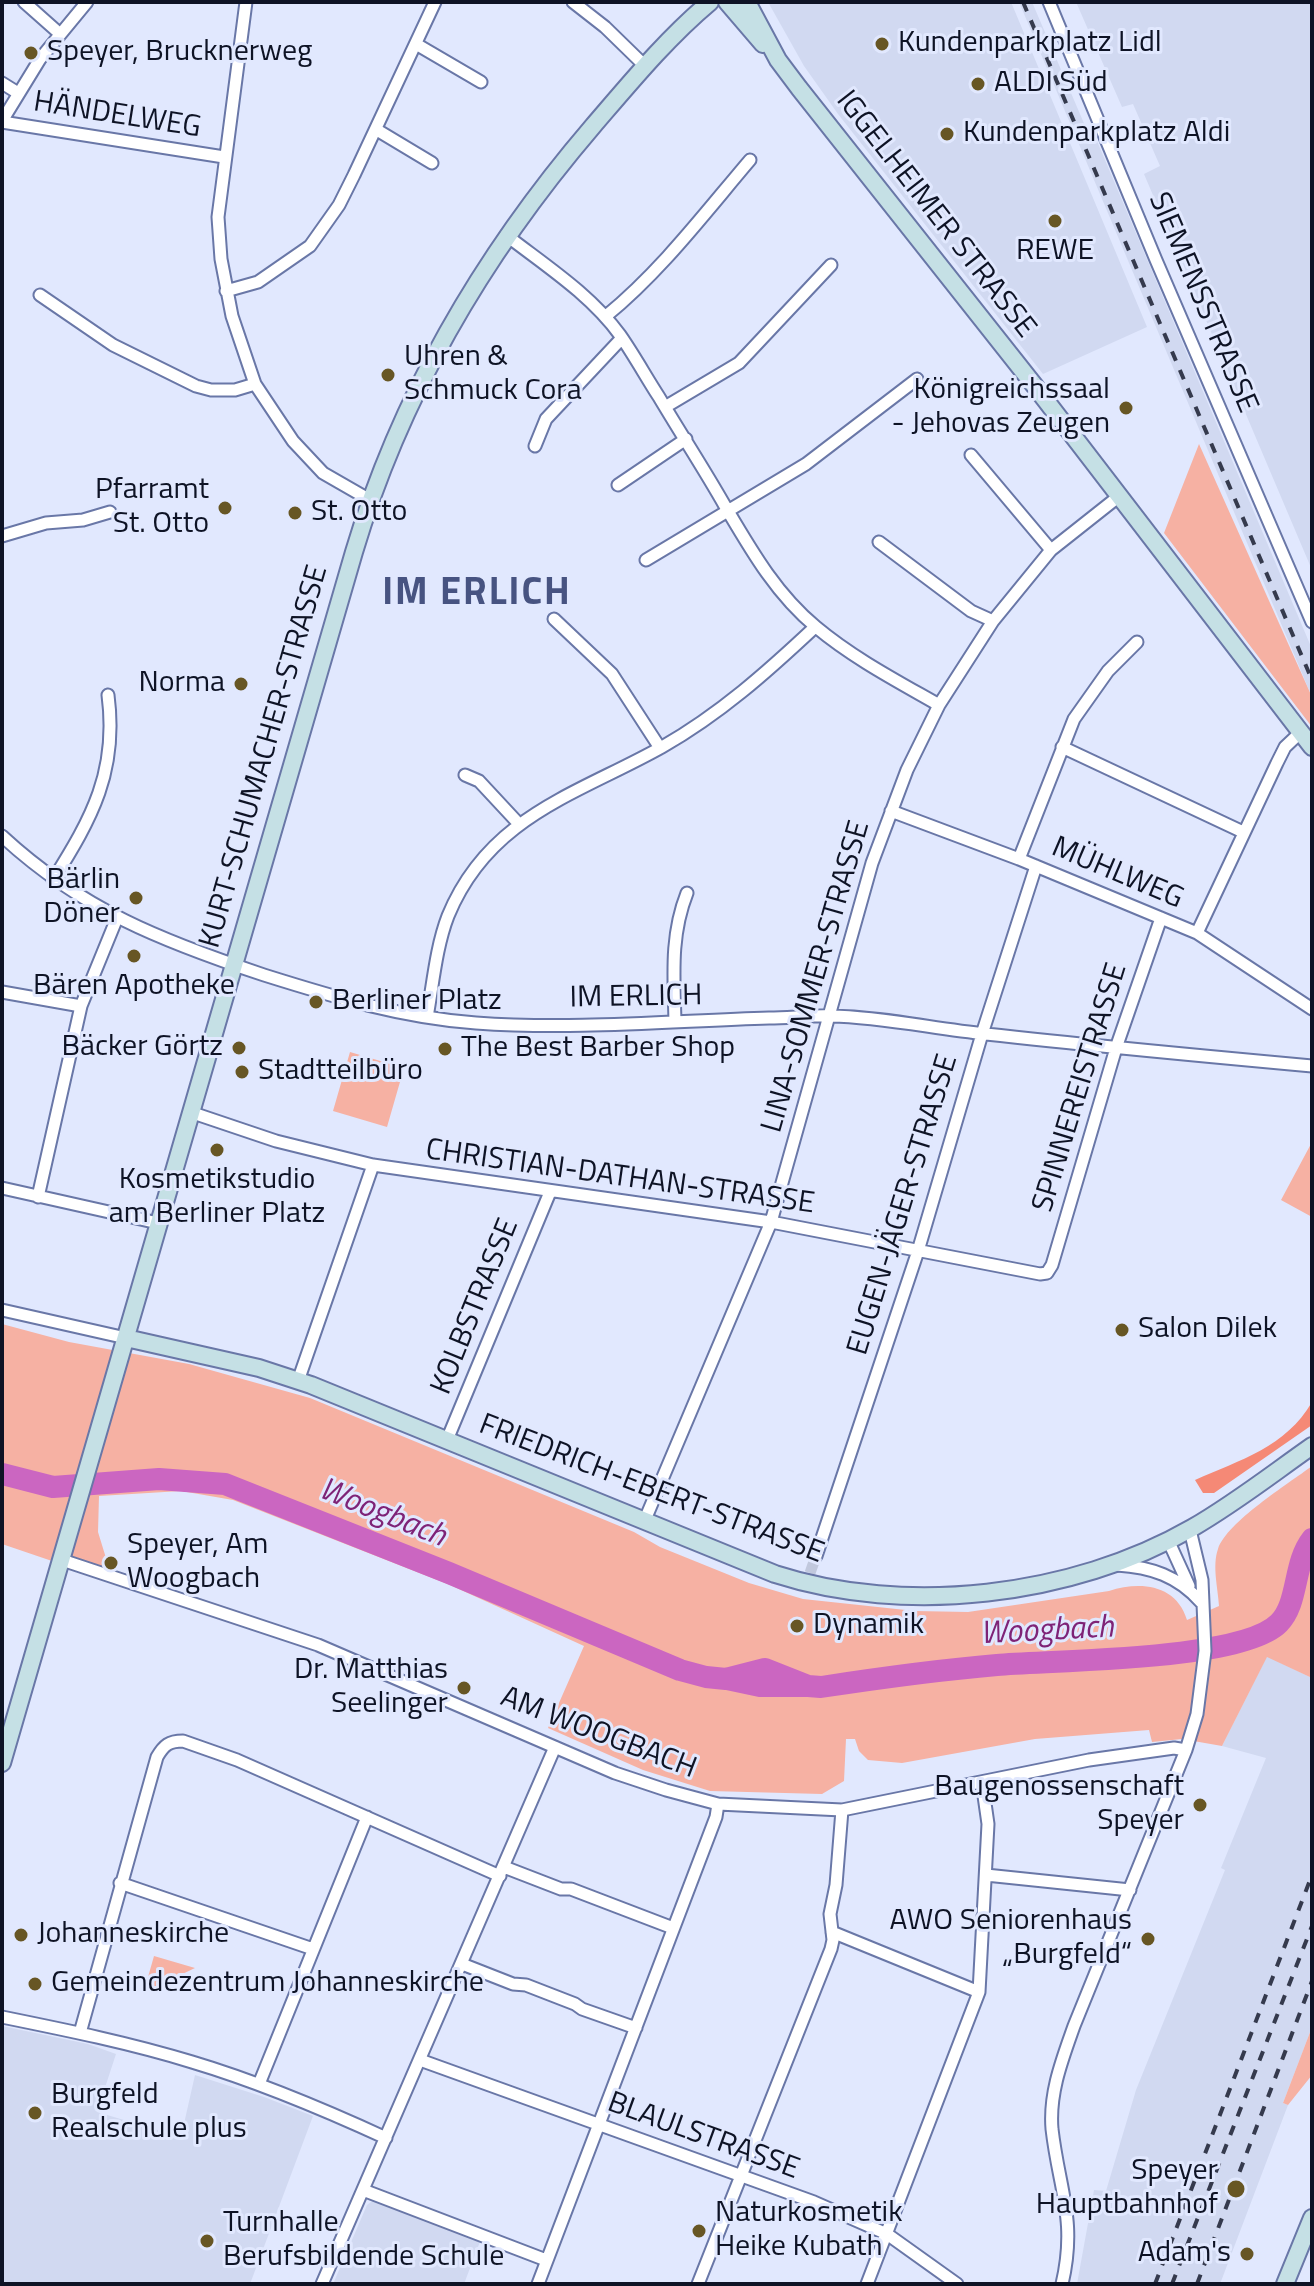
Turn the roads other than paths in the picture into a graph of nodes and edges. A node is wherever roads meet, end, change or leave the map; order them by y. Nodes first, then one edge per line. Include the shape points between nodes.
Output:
1 (24, 2) edge
2 (87, 2) edge
3 (246, 2) edge
4 (435, 2) edge
5 (573, 2) edge
6 (710, 2) edge
7 (727, 2) edge
8 (747, 2) edge
9 (1049, 2) edge
10 (59, 33) junction
11 (416, 44) junction
12 (778, 60) junction
13 (645, 66) junction
14 (481, 82) dead end
15 (2, 83) edge
16 (18, 93) junction
17 (2, 122) edge
18 (377, 130) junction
19 (224, 157) junction
20 (750, 160) dead end
21 (432, 163) dead end
22 (506, 235) junction
23 (831, 265) dead end
24 (226, 291) junction
25 (40, 295) dead end
26 (606, 316) junction
27 (622, 338) junction
28 (917, 379) dead end
29 (255, 384) junction
30 (665, 407) junction
31 (686, 439) junction
32 (535, 446) dead end
33 (971, 455) dead end
34 (618, 485) dead end
35 (1118, 497) junction
36 (370, 500) junction
37 (728, 510) junction
38 (110, 512) dead end
39 (2, 536) edge
40 (879, 542) dead end
41 (1051, 550) junction
42 (646, 560) dead end
43 (554, 619) dead end
44 (993, 621) junction
45 (1312, 622) edge
46 (815, 627) junction
47 (1137, 642) dead end
48 (108, 695) dead end
49 (939, 705) junction
50 (1302, 731) junction
51 (1062, 747) junction
52 (1312, 747) edge
53 (660, 748) junction
54 (465, 775) dead end
55 (891, 811) junction
56 (519, 824) junction
57 (1243, 832) junction
58 (2, 836) edge
59 (1019, 859) junction
60 (1036, 866) junction
61 (53, 880) junction
62 (687, 893) dead end
63 (117, 918) junction
64 (1161, 918) junction
65 (1197, 933) junction
66 (233, 965) junction
67 (2, 992) edge
68 (81, 1006) junction
69 (1312, 1009) edge
70 (828, 1016) junction
71 (427, 1017) junction
72 (675, 1022) junction
73 (982, 1034) junction
74 (1116, 1048) junction
75 (1312, 1066) edge
76 (190, 1112) junction
77 (373, 1165) junction
78 (2, 1188) edge
79 (550, 1192) junction
80 (38, 1197) junction
81 (771, 1222) junction
82 (158, 1223) junction
83 (918, 1251) junction
84 (1047, 1273) joint
85 (2, 1310) edge
86 (126, 1338) junction
87 (298, 1381) junction
88 (447, 1440) junction
89 (1312, 1446) edge
90 (644, 1522) junction
91 (1190, 1530) junction
92 (1168, 1540) junction
93 (816, 1556) tunnel mouth
94 (62, 1560) junction
95 (1108, 1565) junction
96 (1192, 1591) junction
97 (1202, 1607) junction
98 (10, 1711) edge
99 (555, 1747) junction
100 (1186, 1750) junction
101 (2, 1763) edge
102 (982, 1782) junction
103 (718, 1804) junction
104 (842, 1810) junction
105 (367, 1817) junction
106 (502, 1871) junction
107 (986, 1875) junction
108 (120, 1883) junction
109 (1130, 1890) junction
110 (673, 1928) junction
111 (832, 1932) junction
112 (313, 1949) junction
113 (462, 1964) junction
114 (979, 1992) junction
115 (2, 2017) edge
116 (636, 2028) junction
117 (80, 2033) junction
118 (420, 2060) junction
119 (259, 2084) junction
120 (599, 2125) junction
121 (386, 2138) junction
122 (742, 2177) junction
123 (363, 2190) junction
124 (1312, 2218) edge
125 (887, 2234) junction
126 (1305, 2254) edge
127 (546, 2260) junction
128 (322, 2284) edge
129 (538, 2284) edge
130 (698, 2284) edge
131 (867, 2284) edge
132 (957, 2284) edge
133 (1062, 2284) edge
134 (1285, 2284) edge

1 - 10 street
2 - 10 street
3 - 19 street
4 - 11 street
5 - 13 street
6 - 13 main road, KURT-SCHUMACHER-STRASSE
7 - 12 main road, IGGELHEIMER STRASSE
8 - 12 main road, IGGELHEIMER STRASSE
9 - 45 street, SIEMENSSTRASSE
10 - 16 street
11 - 14 street
11 - 18 street
12 - 35 main road, IGGELHEIMER STRASSE
13 - 22 main road, KURT-SCHUMACHER-STRASSE via 554,170
15 - 16 street
16 - 17 street
17 - 19 street, HÄNDELWEG
18 - 21 street
18 - 24 street via 339,205 310,246 258,282
19 - 24 street via 218,237
20 - 26 street via 653,273
22 - 26 street
22 - 36 main road, KURT-SCHUMACHER-STRASSE via 420,384
23 - 30 street via 739,363
24 - 29 street
25 - 29 street via 103,339 196,386 224,391
26 - 27 street
27 - 30 street
27 - 32 street via 546,419
28 - 37 street via 806,464
29 - 36 street via 293,441 323,473
30 - 31 street
31 - 34 street
31 - 37 street
33 - 41 street
35 - 41 street, LINA-SOMMER-STRASSE
35 - 50 main road, IGGELHEIMER STRASSE
36 - 66 main road, KURT-SCHUMACHER-STRASSE
37 - 42 street
37 - 46 street via 764,572
38 - 39 street
40 - 44 street via 971,611
41 - 44 street, LINA-SOMMER-STRASSE
43 - 53 street via 612,674
44 - 49 street, LINA-SOMMER-STRASSE
46 - 49 street
46 - 53 street via 733,701
47 - 51 street via 1090,693
48 - 61 street via 112,731 105,778 83,831
49 - 55 street, LINA-SOMMER-STRASSE
50 - 52 main road, IGGELHEIMER STRASSE
50 - 57 street via 1285,747
51 - 57 street
51 - 59 street
53 - 56 street via 582,785
54 - 56 street via 479,781
55 - 59 street, MÜHLWEG
55 - 70 street, LINA-SOMMER-STRASSE
56 - 71 street via 477,868 454,903
57 - 65 street
58 - 61 street, IM ERLICH
59 - 60 street, MÜHLWEG
60 - 64 street, MÜHLWEG
60 - 73 street, EUGEN-JÄGER-STRASSE
61 - 63 street, IM ERLICH
62 - 72 street via 674,941
63 - 66 street, IM ERLICH
63 - 68 street
64 - 65 street, MÜHLWEG
64 - 74 street, SPINNEREISTRASSE
65 - 69 street, MÜHLWEG
66 - 71 street, IM ERLICH via 358,1005
66 - 76 main road, KURT-SCHUMACHER-STRASSE
67 - 68 street
68 - 80 street
70 - 72 street, IM ERLICH
70 - 73 street, IM ERLICH
70 - 81 street, LINA-SOMMER-STRASSE
71 - 72 street, IM ERLICH via 476,1023
73 - 74 street, IM ERLICH
73 - 83 street, EUGEN-JÄGER-STRASSE
74 - 75 street, IM ERLICH
74 - 84 street, SPINNEREISTRASSE
76 - 77 street, CHRISTIAN-DATHAN-STRASSE
76 - 82 main road, KURT-SCHUMACHER-STRASSE
77 - 79 street, CHRISTIAN-DATHAN-STRASSE
77 - 87 street
78 - 80 street
79 - 81 street, CHRISTIAN-DATHAN-STRASSE
79 - 88 street, KOLBSTRASSE
80 - 82 street
81 - 83 street, CHRISTIAN-DATHAN-STRASSE
81 - 90 street, LINA-SOMMER-STRASSE
82 - 86 main road, KURT-SCHUMACHER-STRASSE
83 - 84 street, CHRISTIAN-DATHAN-STRASSE
83 - 93 street, EUGEN-JÄGER-STRASSE
85 - 86 street, FRIEDRICH-EBERT-STRASSE
86 - 87 main road, FRIEDRICH-EBERT-STRASSE
86 - 94 main road, KURT-SCHUMACHER-STRASSE
87 - 88 main road, FRIEDRICH-EBERT-STRASSE
88 - 90 main road, FRIEDRICH-EBERT-STRASSE
89 - 91 main road, FRIEDRICH-EBERT-STRASSE
90 - 95 main road, FRIEDRICH-EBERT-STRASSE via 865,1593 962,1596 1048,1584
91 - 92 main road, FRIEDRICH-EBERT-STRASSE
91 - 97 street via 1202,1580
92 - 95 main road, FRIEDRICH-EBERT-STRASSE
92 - 96 street
94 - 98 main road, KURT-SCHUMACHER-STRASSE
94 - 99 street, AM WOOGBACH via 318,1645
95 - 96 street via 1161,1572
96 - 97 street
97 - 100 street via 1205,1662
98 - 101 main road, KURT-SCHUMACHER-STRASSE
99 - 103 street, AM WOOGBACH via 637,1781
99 - 106 street
100 - 102 street, AM WOOGBACH via 1089,1760
100 - 109 street
102 - 104 street, AM WOOGBACH
102 - 107 street via 988,1824
103 - 104 street, AM WOOGBACH
103 - 110 street
104 - 111 street
105 - 106 street
105 - 108 street via 199,1746 183,1741 166,1744 157,1757
105 - 112 street
106 - 110 street via 571,1889
106 - 113 street
107 - 109 street
107 - 114 street
108 - 112 street
108 - 117 street
109 - 133 street via 1074,2026 1053,2096 1052,2128 1069,2228
110 - 116 street
111 - 114 street
111 - 122 street via 831,1949
112 - 119 street
113 - 116 street
113 - 118 street
114 - 125 street
115 - 117 street
116 - 120 street
117 - 119 street
118 - 120 street, BLAULSTRASSE
118 - 121 street
119 - 121 street
120 - 122 street, BLAULSTRASSE
120 - 127 street
121 - 123 street
122 - 125 street, BLAULSTRASSE
122 - 130 street
123 - 127 street
123 - 128 street
124 - 126 main road
125 - 131 street
125 - 132 street, BLAULSTRASSE
126 - 134 main road
127 - 129 street

